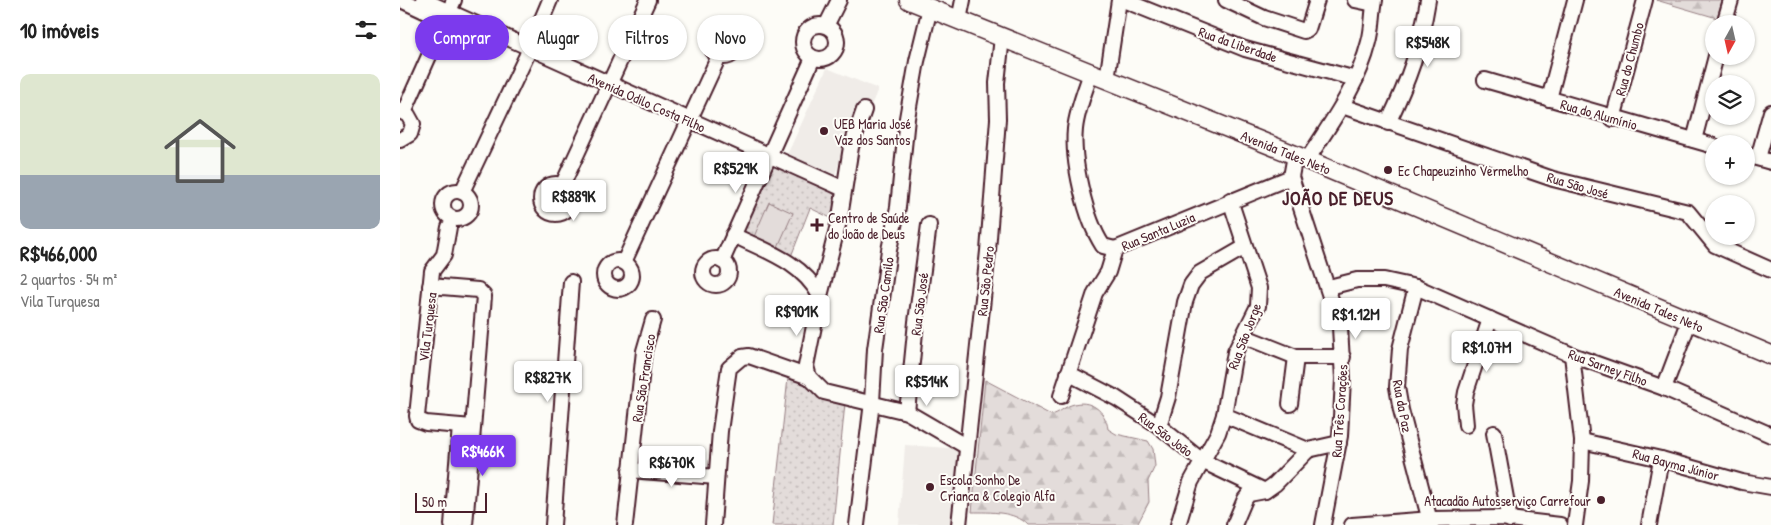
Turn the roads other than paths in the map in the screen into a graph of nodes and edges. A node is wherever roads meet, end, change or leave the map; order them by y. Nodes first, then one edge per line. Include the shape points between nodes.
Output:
1 (401, 0) edge
2 (423, 0) edge
3 (550, 0) edge
4 (648, 0) edge
5 (839, 0) edge
6 (909, 0) edge
7 (963, 0) edge
8 (1121, 0) edge
9 (1226, 0) edge
10 (1317, 0) edge
11 (1355, 0) edge
12 (1428, 0) edge
13 (1575, 0) edge
14 (1644, 0) edge
15 (1731, 0) edge
16 (1374, 2) edge
17 (930, 8) junction
18 (449, 11) edge
19 (544, 15) edge
20 (1727, 15) edge
21 (960, 20) junction
22 (826, 26) junction
23 (1002, 37) junction
24 (519, 48) edge
25 (813, 58) junction
26 (525, 60) edge
27 (544, 60) edge
28 (717, 60) edge
29 (1714, 65) edge
30 (1099, 76) junction
31 (1356, 79) junction
32 (1485, 80) dead end
33 (608, 89) junction
34 (1549, 99) junction
35 (1342, 106) junction
36 (864, 110) dead end
37 (402, 112) edge
38 (1771, 112) edge
39 (1613, 118) junction
40 (1388, 123) junction
41 (686, 125) junction
42 (400, 140) edge
43 (1694, 140) junction
44 (1705, 143) edge
45 (1301, 158) junction
46 (1759, 158) edge
47 (766, 161) junction
48 (1291, 177) junction
49 (562, 186) dead end
50 (844, 189) junction
51 (462, 192) dead end
52 (1230, 200) junction
53 (929, 225) dead end
54 (449, 227) dead end
55 (733, 235) junction
56 (1245, 247) junction
57 (1115, 249) junction
58 (722, 261) dead end
59 (624, 262) dead end
60 (1771, 270) edge
61 (804, 273) junction
62 (825, 276) junction
63 (571, 282) dead end
64 (430, 286) junction
65 (1329, 287) junction
66 (1416, 287) junction
67 (820, 296) junction
68 (1490, 319) junction
69 (653, 320) dead end
70 (1688, 322) junction
71 (1243, 336) junction
72 (1572, 355) junction
73 (1771, 355) edge
74 (1296, 357) junction
75 (1343, 357) junction
76 (1068, 373) junction
77 (809, 377) junction
78 (1664, 388) junction
79 (1061, 396) dead end
80 (872, 402) junction
81 (1290, 404) dead end
82 (907, 412) junction
83 (1224, 415) junction
84 (1466, 425) dead end
85 (466, 426) junction
86 (1159, 426) junction
87 (1494, 433) dead end
88 (1771, 435) edge
89 (1582, 441) junction
90 (1338, 443) junction
91 (967, 447) junction
92 (1308, 450) junction
93 (1661, 460) junction
94 (1202, 461) junction
95 (630, 470) junction
96 (716, 477) junction
97 (1771, 486) edge
98 (1265, 491) junction
99 (1510, 520) junction
100 (1432, 522) edge
101 (452, 525) edge
102 (465, 525) edge
103 (553, 525) edge
104 (625, 525) edge
105 (714, 525) edge
106 (857, 525) edge
107 (959, 525) edge
108 (1178, 525) edge
109 (1234, 525) edge
110 (1323, 525) edge
111 (1352, 525) edge
112 (1560, 525) edge
113 (1575, 525) edge
114 (1649, 525) edge

1 - 18 street, Avenida Odilo Costa Filho
2 - 18 street, Avenida Odilo Costa Filho
3 - 19 street
4 - 33 street
5 - 22 street
6 - 17 main road, Avenida Tales Neto
7 - 21 street
8 - 30 street
8 - 31 street, Rua da Liberdade via 1245,49
9 - 10 street via 1304,32 1308,29
11 - 16 street
12 - 40 street via 1411,74
13 - 34 street
14 - 39 street, Rua do Chumbo
15 - 20 street
16 - 31 street via 1369,41
17 - 21 main road, Avenida Tales Neto
17 - 80 street, Rua São Camilo via 907,118 898,207 875,349
18 - 24 street, Avenida Odilo Costa Filho
18 - 37 street
21 - 23 main road, Avenida Tales Neto
22 - 25 street via 836,37 836,48 824,58
22 - 25 street via 820,24 809,28 802,38 804,50
23 - 30 main road, Avenida Tales Neto
23 - 91 street, Rua São Pedro via 988,251
25 - 47 street
26 - 51 street
27 - 33 street, Avenida Odilo Costa Filho
28 - 41 street
29 - 43 street
30 - 45 main road, Avenida Tales Neto
30 - 57 street via 1078,114 1075,144 1081,186 1091,221 1102,246
31 - 35 street
32 - 34 street, Rua do Alumínio
33 - 41 street, Avenida Odilo Costa Filho
33 - 49 street
34 - 39 street, Rua do Alumínio
35 - 40 street, Rua São José
35 - 45 street
36 - 50 street via 851,147
37 - 42 street via 411,119 412,129 406,138
38 - 46 street
39 - 43 street, Rua do Alumínio
40 - 60 street, Rua São José via 1553,179 1688,212 1715,245
41 - 47 street, Avenida Odilo Costa Filho
41 - 59 street
43 - 44 street, Rua do Alumínio
45 - 48 street, Rua Três Corações
45 - 70 main road, Avenida Tales Neto
47 - 50 street, Avenida Odilo Costa Filho
47 - 55 street
48 - 52 street, Rua Santa Luzia
48 - 65 street, Rua Três Corações
50 - 62 street
52 - 56 street, Rua São Jorge
52 - 57 street, Rua Santa Luzia
53 - 82 street, Rua São José
54 - 64 street via 445,253 433,268
55 - 58 street
55 - 61 street
56 - 71 street, Rua São Jorge via 1259,297
56 - 86 street via 1200,273 1190,285 1184,302 1168,397
57 - 76 street, Rua Santa Luzia via 1108,272 1095,293
61 - 62 street via 820,278
61 - 67 street
62 - 67 street
63 - 103 street
64 - 85 street, Vila Turquesa via 418,419 426,423
64 - 85 street, Vila Turquesa via 478,290 484,296
65 - 66 street, Rua Sarney Filho via 1357,280 1384,280
65 - 75 street, Rua Três Corações via 1340,328
66 - 68 street, Rua Sarney Filho
66 - 100 street, Rua da Paz via 1400,349 1397,387
67 - 77 street via 806,366
68 - 72 street, Rua Sarney Filho
68 - 84 street via 1466,392
69 - 95 street, Rua São Francisco via 644,351
70 - 73 main road, Avenida Tales Neto
70 - 78 street
71 - 74 street
71 - 83 street, Rua São Jorge via 1231,369
72 - 78 street, Rua Sarney Filho
72 - 89 street
74 - 75 street
74 - 81 street
75 - 90 street, Rua Três Corações
76 - 79 street, Rua Santa Luzia
76 - 86 street, Rua São João via 1116,398
77 - 80 street via 824,392
77 - 96 street via 757,358 742,357 734,362 729,368 726,385
78 - 88 street, Rua Sarney Filho
80 - 82 street
80 - 106 street, Rua São Camilo
82 - 91 street
83 - 92 street
83 - 94 street, Rua São Jorge via 1212,446
85 - 101 street, Vila Turquesa
85 - 102 street, Vila Turquesa
86 - 94 street, Rua São João
87 - 99 street
89 - 93 street, Rua Bayma Júnior
89 - 113 street
90 - 92 street
90 - 110 street, Rua Três Corações
91 - 107 street, Rua São Pedro
92 - 98 street
93 - 97 street, Rua Bayma Júnior via 1742,482
93 - 114 street
94 - 98 street, Rua São João
94 - 108 street, Rua São Jorge via 1185,499
95 - 96 street
95 - 104 street, Rua São Francisco
96 - 105 street
98 - 109 street via 1249,494
99 - 100 street
99 - 112 street
100 - 111 street

